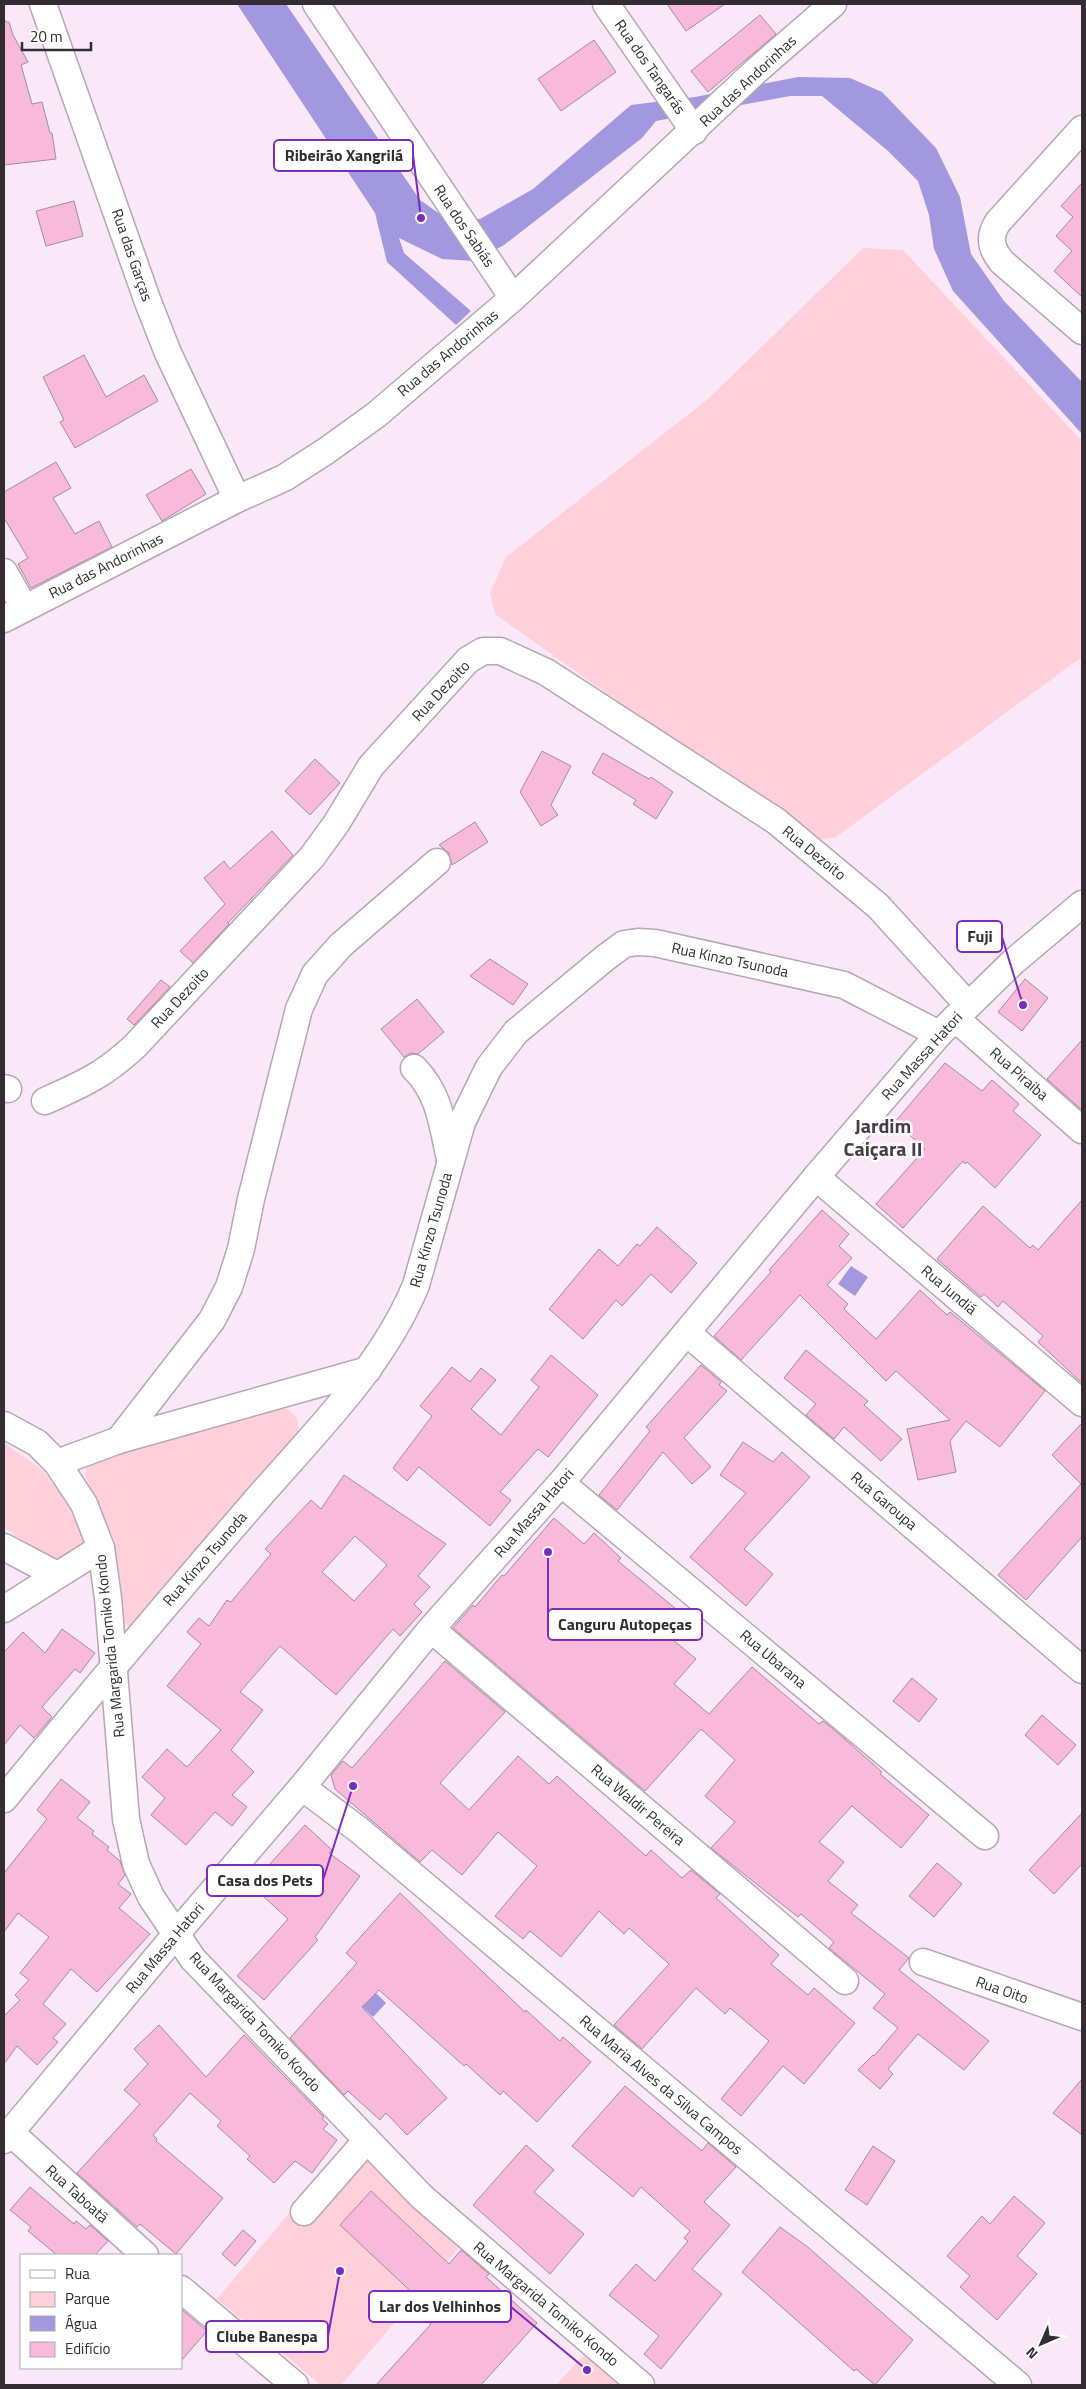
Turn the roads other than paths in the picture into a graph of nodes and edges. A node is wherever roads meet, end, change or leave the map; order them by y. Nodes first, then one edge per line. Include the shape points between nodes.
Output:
1 (43, 4) edge
2 (316, 4) edge
3 (606, 4) edge
4 (834, 4) edge
5 (1082, 129) edge
6 (694, 131) junction
7 (514, 298) junction
8 (1082, 331) edge
9 (237, 499) junction
10 (4, 572) edge
11 (14, 613) edge
12 (437, 862) dead end
13 (1082, 904) edge
14 (954, 1019) junction
15 (414, 1068) dead end
16 (45, 1101) dead end
17 (1082, 1130) edge
18 (451, 1162) junction
19 (816, 1177) junction
20 (687, 1333) junction
21 (368, 1370) junction
22 (1082, 1403) edge
23 (4, 1425) edge
24 (118, 1440) junction
25 (57, 1463) junction
26 (561, 1483) junction
27 (4, 1547) edge
28 (101, 1548) junction
29 (57, 1575) junction
30 (4, 1609) edge
31 (432, 1630) junction
32 (113, 1666) junction
33 (1082, 1670) edge
34 (302, 1787) junction
35 (4, 1799) edge
36 (985, 1836) dead end
37 (177, 1932) junction
38 (923, 1962) dead end
39 (845, 1981) dead end
40 (1082, 2017) edge
41 (7, 2136) edge
42 (366, 2140) junction
43 (304, 2212) dead end
44 (143, 2254) edge
45 (182, 2290) edge
46 (295, 2385) edge
47 (641, 2385) edge
48 (1018, 2385) edge

1 - 9 street, Rua das Garças via 148,302 168,353
2 - 7 street, Rua dos Sabiás
3 - 6 street, Rua dos Tangarás
4 - 6 street, Rua das Andorinhas via 757,70
5 - 8 street via 995,227 991,240 992,248 1002,262
6 - 7 street, Rua das Andorinhas
7 - 9 street, Rua das Andorinhas via 376,415 284,478
9 - 11 street, Rua das Andorinhas
10 - 11 street
12 - 24 street via 341,945 315,974 299,1008 229,1287 212,1320
13 - 14 street, Rua Massa Hatori
14 - 16 street, Rua Dezoito via 878,906 776,821 546,672 500,651 483,651 468,660 371,766 312,857 135,1046 95,1079
14 - 17 street, Rua Piraiba
14 - 18 street, Rua Kinzo Tsunoda via 844,985 655,943 624,944 516,1032 504,1046 462,1122
14 - 19 street, Rua Massa Hatori
15 - 18 street via 426,1080 436,1098
18 - 21 street, Rua Kinzo Tsunoda via 410,1301
19 - 20 street, Rua Massa Hatori
19 - 22 street, Rua Jundiá
20 - 26 street, Rua Massa Hatori
20 - 33 street, Rua Garoupa
21 - 24 street
21 - 32 street, Rua Kinzo Tsunoda
23 - 25 street, Rua Margarida Tomiko Kondo via 37,1443
24 - 25 street
25 - 28 street, Rua Margarida Tomiko Kondo via 84,1504
26 - 31 street, Rua Massa Hatori
26 - 36 street, Rua Ubarana
27 - 29 street
28 - 29 street
28 - 32 street, Rua Margarida Tomiko Kondo
29 - 30 street
31 - 34 street, Rua Massa Hatori
31 - 39 street, Rua Waldir Pereira
32 - 35 street, Rua Kinzo Tsunoda
32 - 37 street, Rua Margarida Tomiko Kondo via 126,1819 136,1864 151,1897
34 - 37 street, Rua Massa Hatori
34 - 48 street, Rua Maria Alves da Silva Campos via 359,1830
37 - 41 street, Rua Massa Hatori
37 - 42 street, Rua Margarida Tomiko Kondo via 193,1959
38 - 40 street, Rua Oito
41 - 44 street, Rua Taboatã
42 - 43 street
42 - 47 street, Rua Margarida Tomiko Kondo via 448,2221
45 - 46 street

